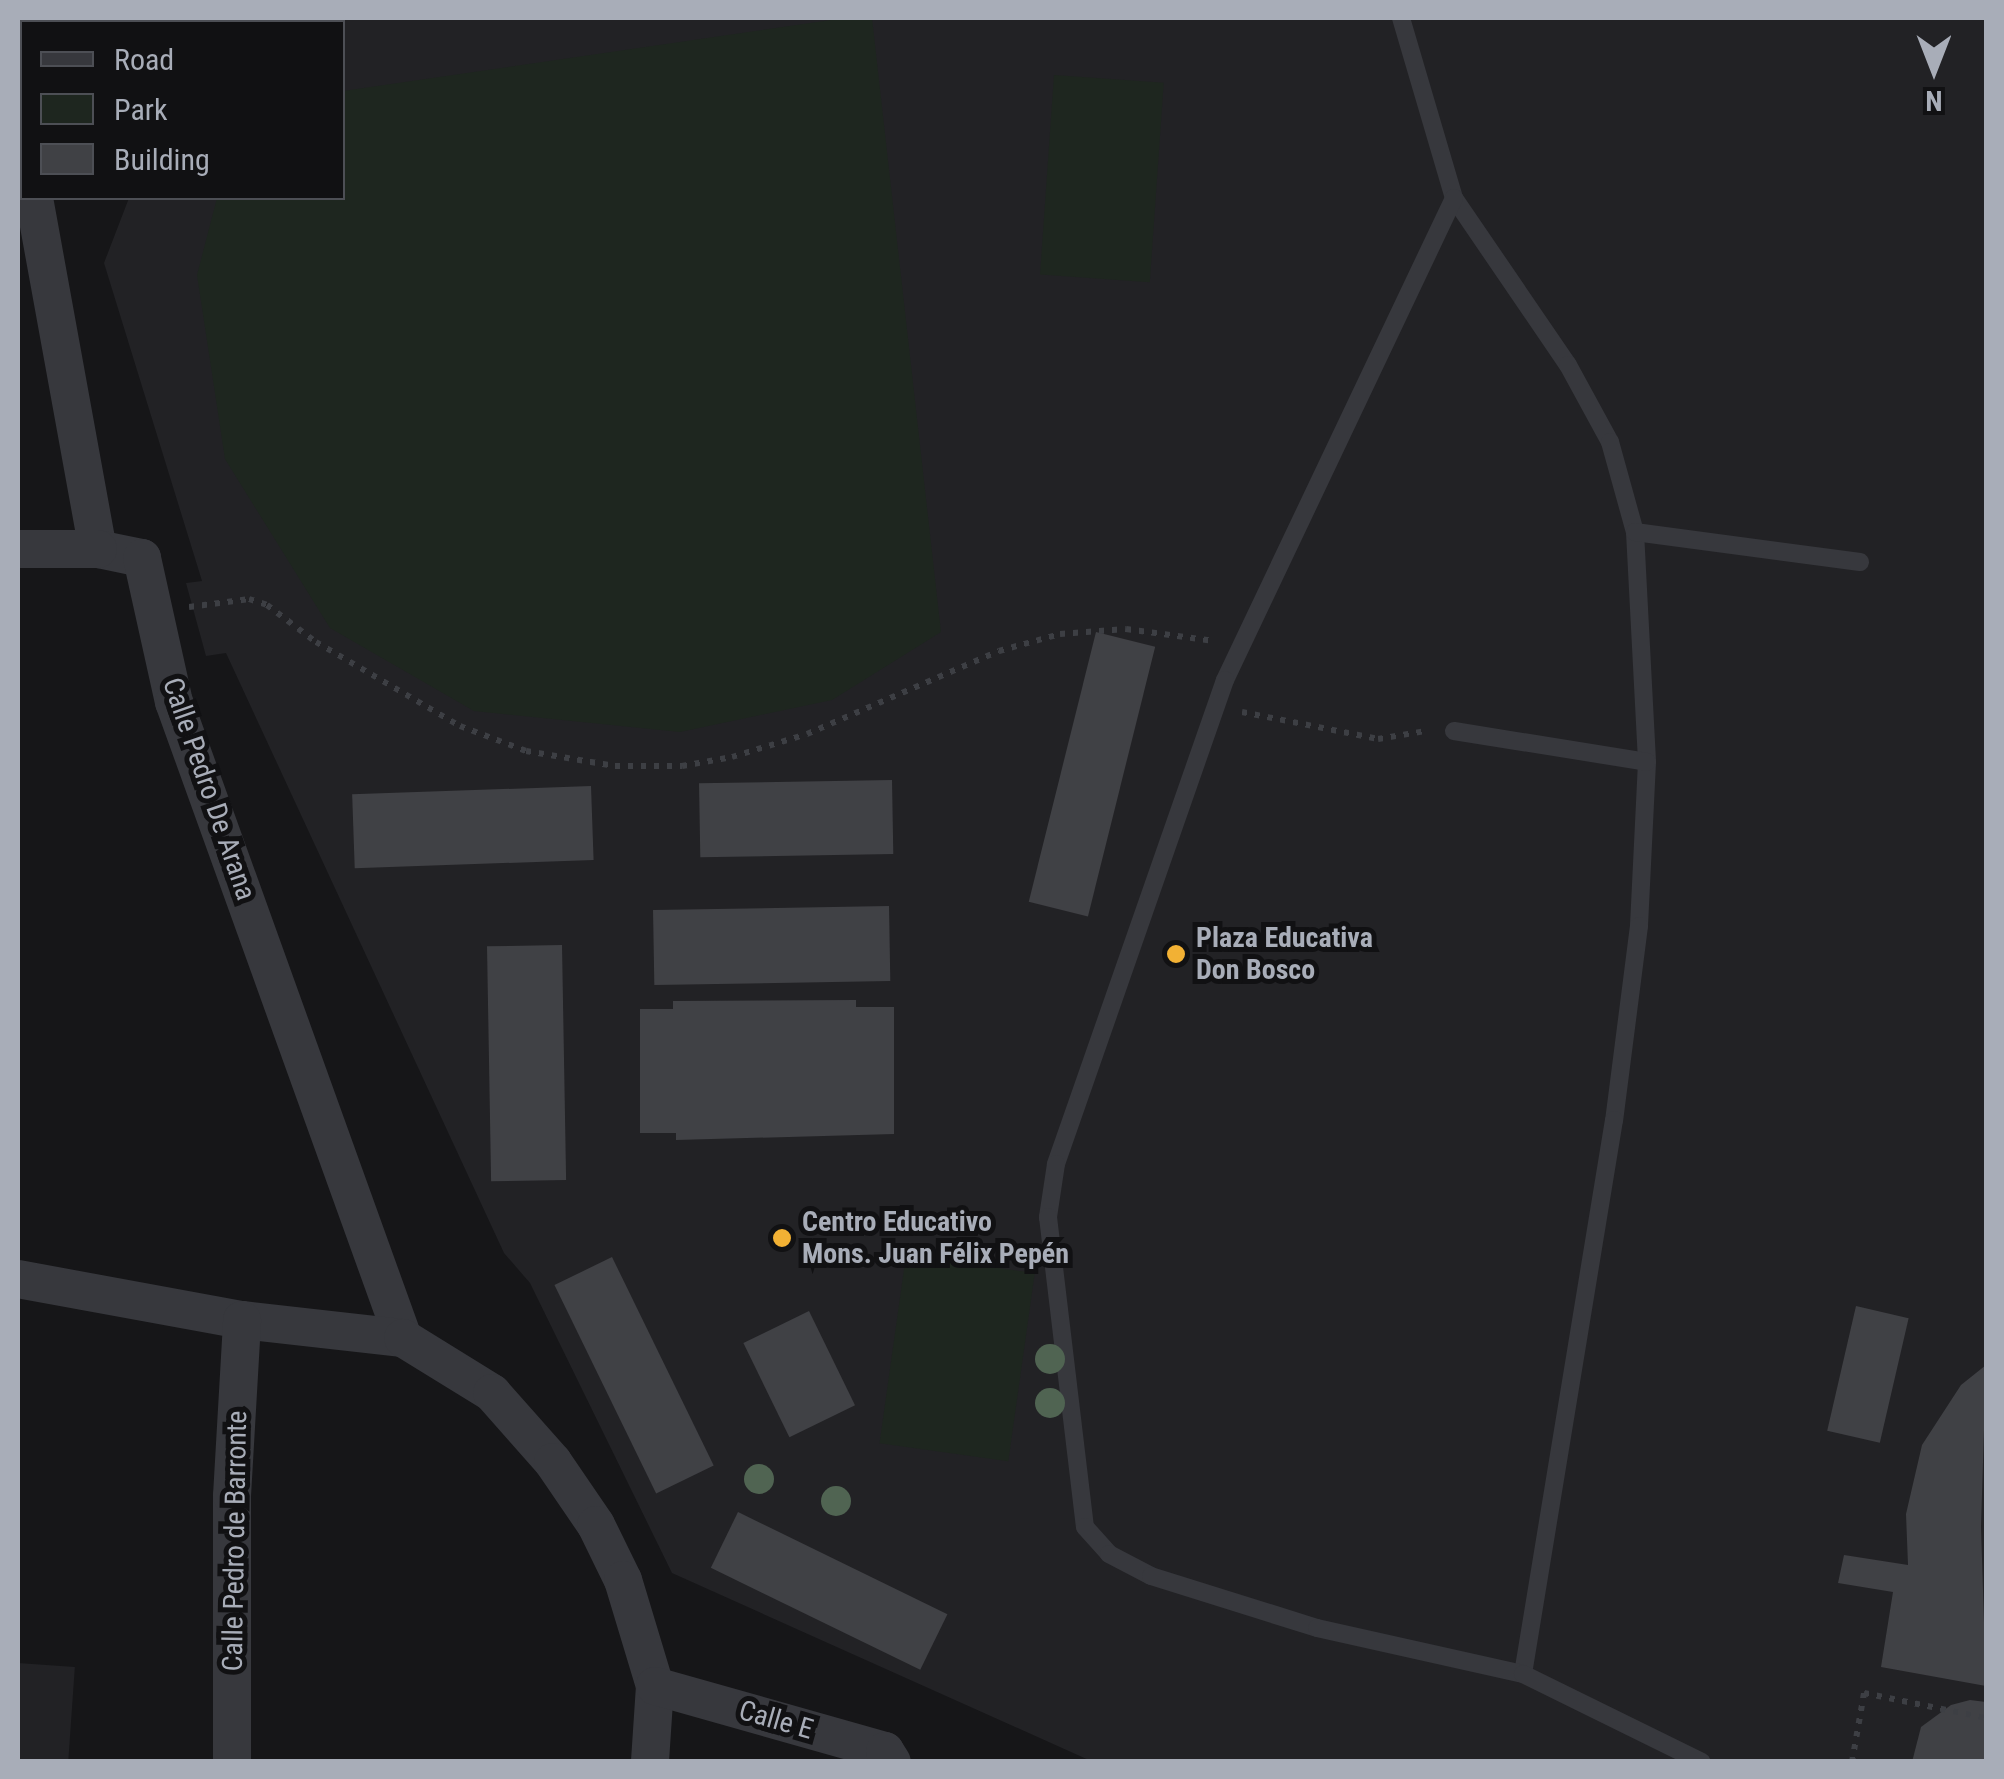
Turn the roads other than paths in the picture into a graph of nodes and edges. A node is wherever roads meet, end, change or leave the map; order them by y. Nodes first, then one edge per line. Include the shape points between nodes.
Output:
1 (1401, 18) edge
2 (1454, 198) junction
3 (34, 200) edge
4 (1635, 532) junction
5 (98, 549) junction
6 (18, 550) edge
7 (1860, 562) dead end
8 (1454, 730) road end
9 (1647, 762) junction
10 (18, 1279) edge
11 (242, 1320) junction
12 (403, 1338) junction
13 (1523, 1674) junction
14 (655, 1686) junction
15 (232, 1762) edge
16 (650, 1762) edge
17 (892, 1762) edge
18 (1702, 1762) edge

1 - 2 lane
2 - 4 lane via 1568,365 1610,442
2 - 13 lane via 1239,649 1056,1164 1048,1216 1086,1528 1109,1554 1152,1576 1316,1628
3 - 5 street
4 - 7 lane
4 - 9 lane
5 - 6 street
5 - 12 street, Calle Pedro De Arana via 142,558 174,702
8 - 9 lane
9 - 13 lane via 1639,926 1614,1120
10 - 11 street
11 - 12 street
11 - 15 street, Calle Pedro de Barronte via 232,1496
12 - 14 street via 492,1393 553,1462 596,1524 623,1580
13 - 18 lane
14 - 16 street
14 - 17 street, Calle E via 885,1750

